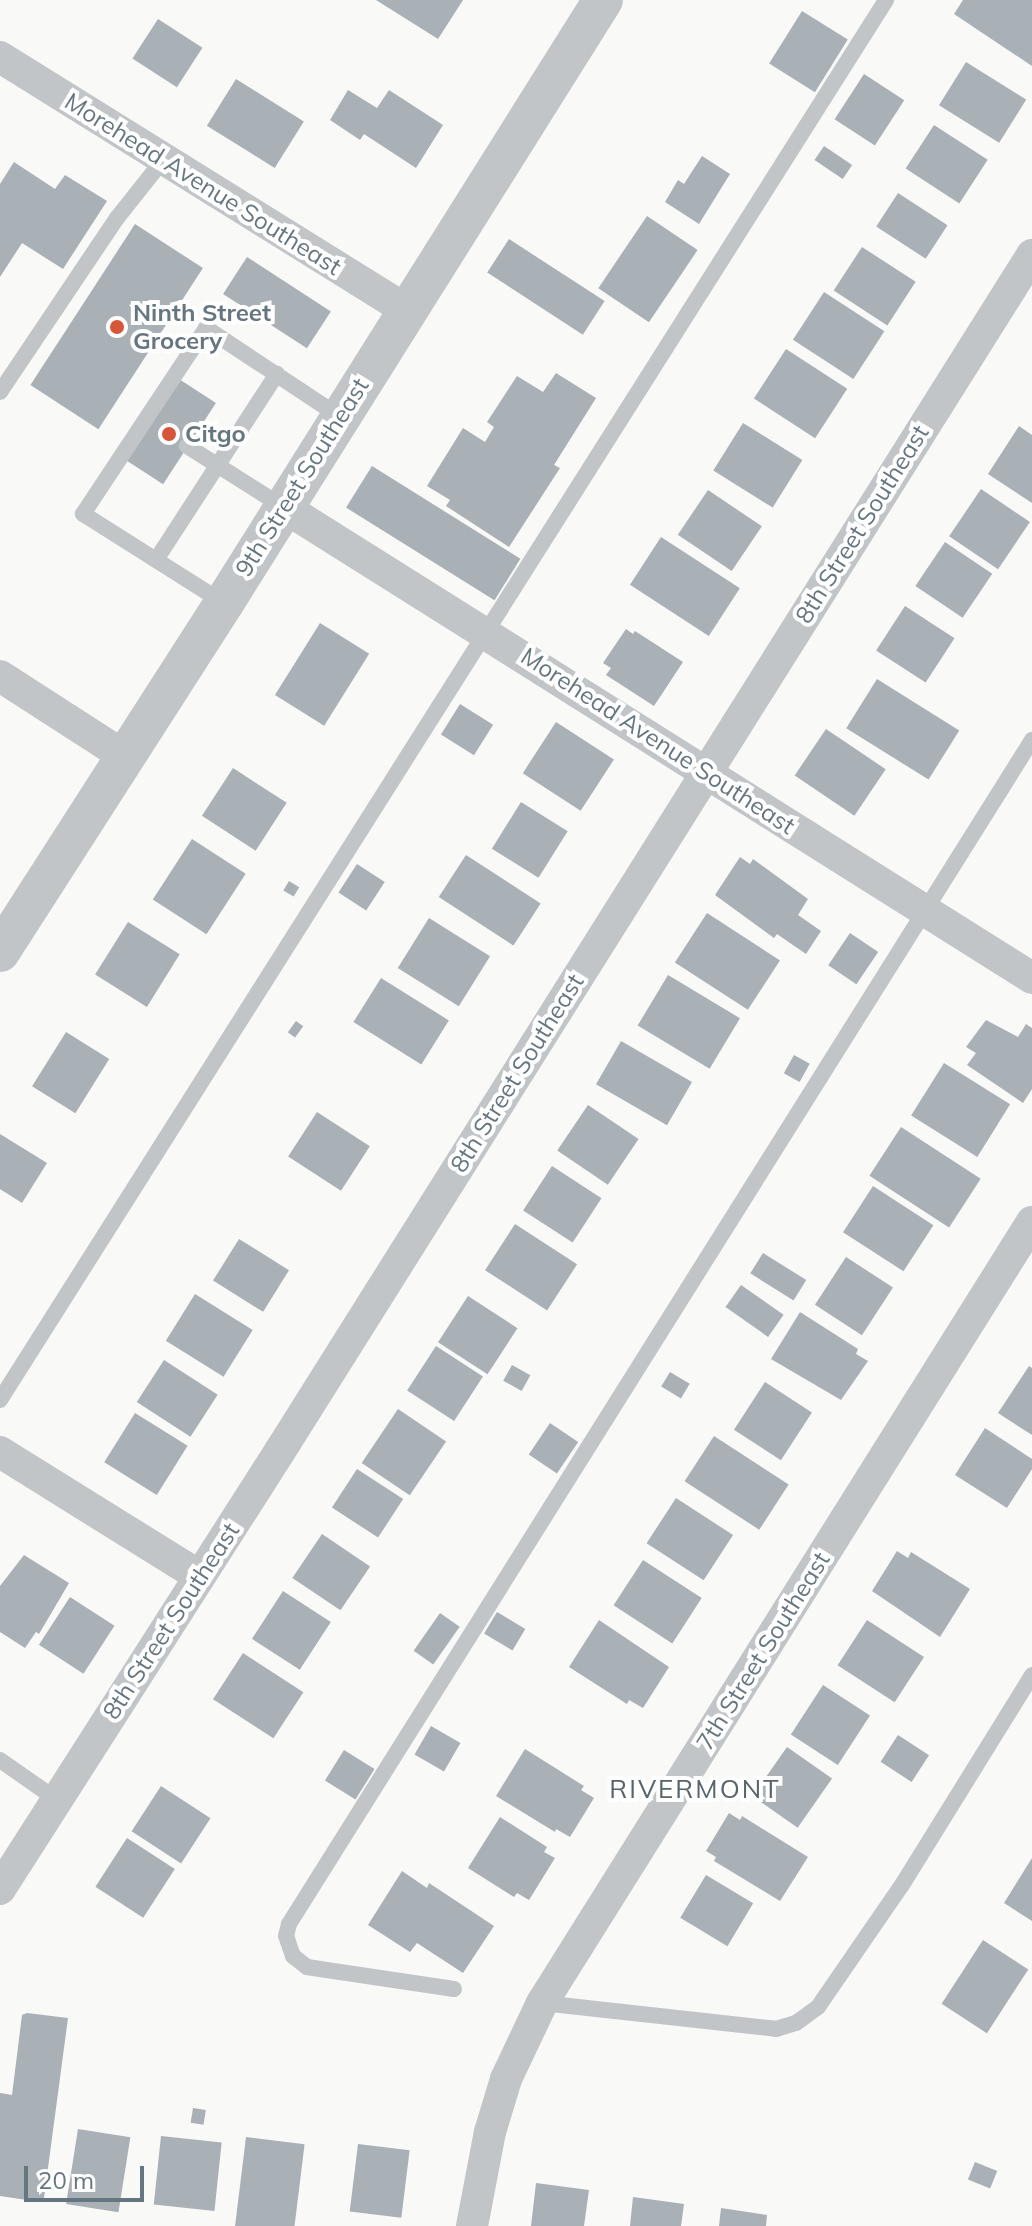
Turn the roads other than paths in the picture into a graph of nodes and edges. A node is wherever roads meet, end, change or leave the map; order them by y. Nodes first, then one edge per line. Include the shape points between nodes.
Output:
1 (603, 0) edge
2 (886, 0) edge
3 (0, 57) edge
4 (164, 159) junction
5 (1032, 255) edge
6 (406, 310) junction
7 (277, 374) junction
8 (0, 392) edge
9 (339, 416) junction
10 (187, 446) dead end
11 (217, 464) junction
12 (282, 506) junction
13 (156, 560) junction
14 (224, 603) junction
15 (485, 631) junction
16 (0, 676) edge
17 (1032, 740) edge
18 (124, 756) junction
19 (707, 772) junction
20 (925, 911) junction
21 (0, 952) edge
22 (1032, 978) edge
23 (1032, 1222) edge
24 (0, 1400) edge
25 (0, 1452) edge
26 (199, 1576) junction
27 (1032, 1675) edge
28 (0, 1760) edge
29 (56, 1799) junction
30 (0, 1889) edge
31 (454, 1989) dead end
32 (542, 2003) junction
33 (472, 2226) edge

1 - 6 street, 9th Street Southeast
2 - 15 lane
3 - 4 street, Morehead Avenue Southeast
4 - 6 street, Morehead Avenue Southeast
4 - 8 lane via 117,218
5 - 19 street, 8th Street Southeast
6 - 9 street, 9th Street Southeast
7 - 9 lane
7 - 11 lane
7 - 13 lane via 206,328 83,514
9 - 12 street, 9th Street Southeast
10 - 11 lane
11 - 12 lane
11 - 13 lane
12 - 14 street, 9th Street Southeast
12 - 15 street, Morehead Avenue Southeast
13 - 14 lane
14 - 18 street, 9th Street Southeast
15 - 19 street, Morehead Avenue Southeast
15 - 24 lane
16 - 18 street
17 - 20 lane
18 - 21 street, 9th Street Southeast
19 - 20 street, Morehead Avenue Southeast
19 - 26 street, 8th Street Southeast
20 - 22 street, Morehead Avenue Southeast
20 - 31 lane via 289,1924 286,1936 293,1956 307,1967
23 - 32 street, 7th Street Southeast
25 - 26 street
26 - 29 street, 8th Street Southeast
27 - 32 lane via 902,1885 818,2007 796,2023 776,2029
28 - 29 lane
29 - 30 street, 8th Street Southeast
32 - 33 street, 7th Street Southeast via 506,2079

